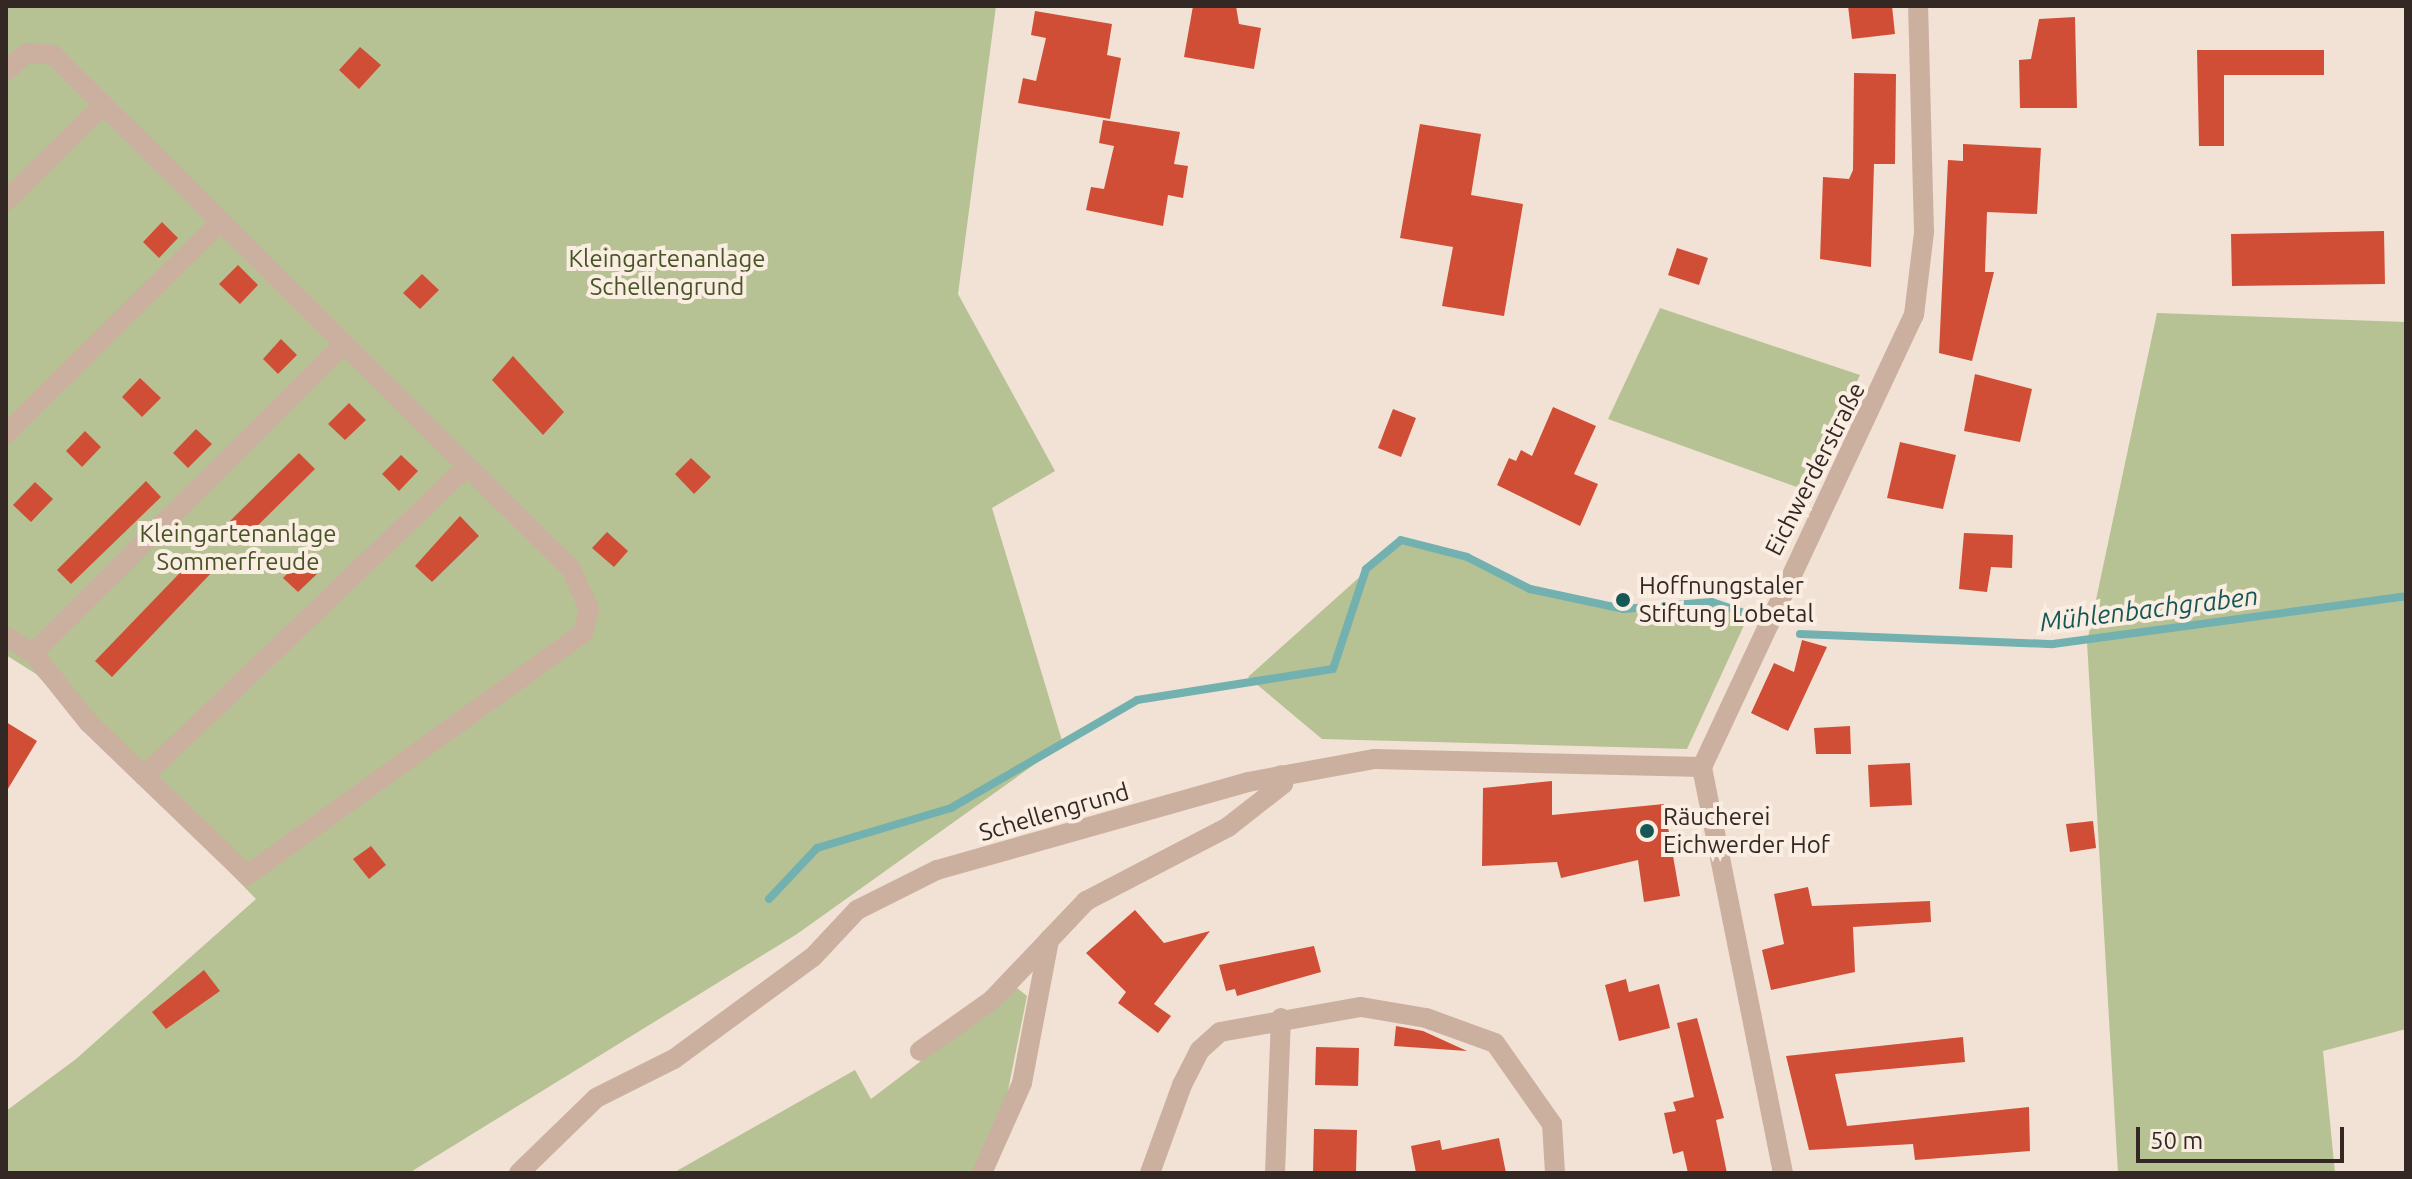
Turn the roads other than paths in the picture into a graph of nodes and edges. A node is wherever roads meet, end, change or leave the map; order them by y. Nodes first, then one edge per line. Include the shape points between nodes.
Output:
1 (1918, 6) edge
2 (6, 71) edge
3 (103, 105) junction
4 (6, 201) edge
5 (221, 221) junction
6 (344, 344) junction
7 (6, 434) edge
8 (467, 466) junction
9 (6, 637) edge
10 (33, 653) junction
11 (1702, 767) junction
12 (1281, 775) junction
13 (144, 776) junction
14 (1049, 940) junction
15 (1281, 1018) junction
16 (920, 1051) dead end
17 (519, 1173) edge
18 (982, 1173) edge
19 (1150, 1173) edge
20 (1275, 1173) edge
21 (1555, 1173) edge
22 (1783, 1173) edge

1 - 11 street, Eichwerderstraße via 1924,232 1914,315
2 - 3 street via 27,53 53,55
3 - 4 street
3 - 5 street
5 - 6 street
5 - 7 street
6 - 8 street
6 - 10 street
8 - 13 street
8 - 13 street via 571,569 589,609 583,633 247,875
9 - 10 street
10 - 13 street
11 - 12 street, Schellengrund via 1375,759
11 - 22 street
12 - 14 street via 1283,784 1228,827 1086,901
12 - 17 street, Schellengrund via 893,886 746,1010 674,1059 596,1098
14 - 16 street via 992,1000
14 - 18 street via 1022,1083
15 - 19 street via 1220,1032 1200,1050
15 - 20 street
15 - 21 street via 1361,1007 1426,1018 1495,1043 1524,1075 1552,1124

